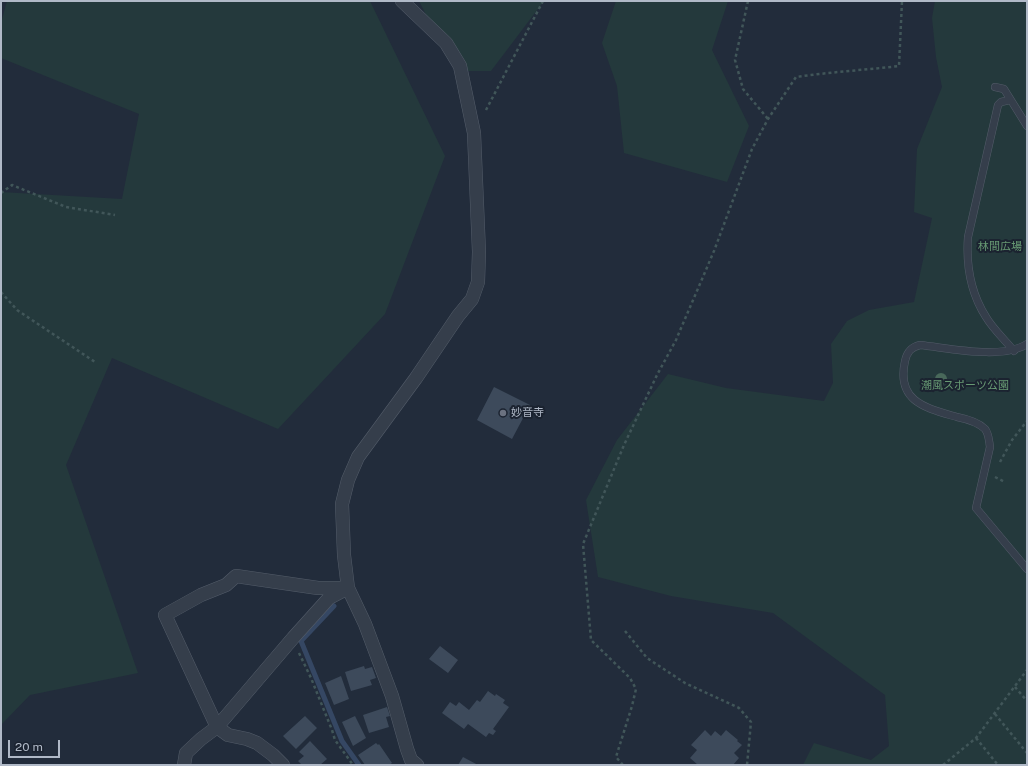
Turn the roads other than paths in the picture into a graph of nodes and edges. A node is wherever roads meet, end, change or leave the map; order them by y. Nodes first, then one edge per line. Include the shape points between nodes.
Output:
1 (402, 1) edge
2 (995, 87) dead end
3 (1010, 100) junction
4 (1027, 126) edge
5 (1027, 344) edge
6 (1014, 351) junction
7 (1027, 568) edge
8 (348, 588) junction
9 (217, 727) junction
10 (411, 764) edge
11 (184, 765) edge
12 (283, 765) edge

1 - 8 street via 446,43 460,66 474,133 478,282 472,299 358,457 348,480 342,504
2 - 3 lane via 1004,89
3 - 4 lane
3 - 6 lane via 998,105 968,237 967,254 970,280 980,307
5 - 6 lane
6 - 7 lane via 990,353 914,346 908,351 905,361 904,382 907,392 917,403 932,410 972,420 985,429 990,447 976,508
8 - 9 street via 329,598
8 - 9 street via 318,588 236,576 226,585 201,595 165,615
8 - 10 street via 365,624 392,696
9 - 11 street via 186,753
9 - 12 street via 228,735 258,743

